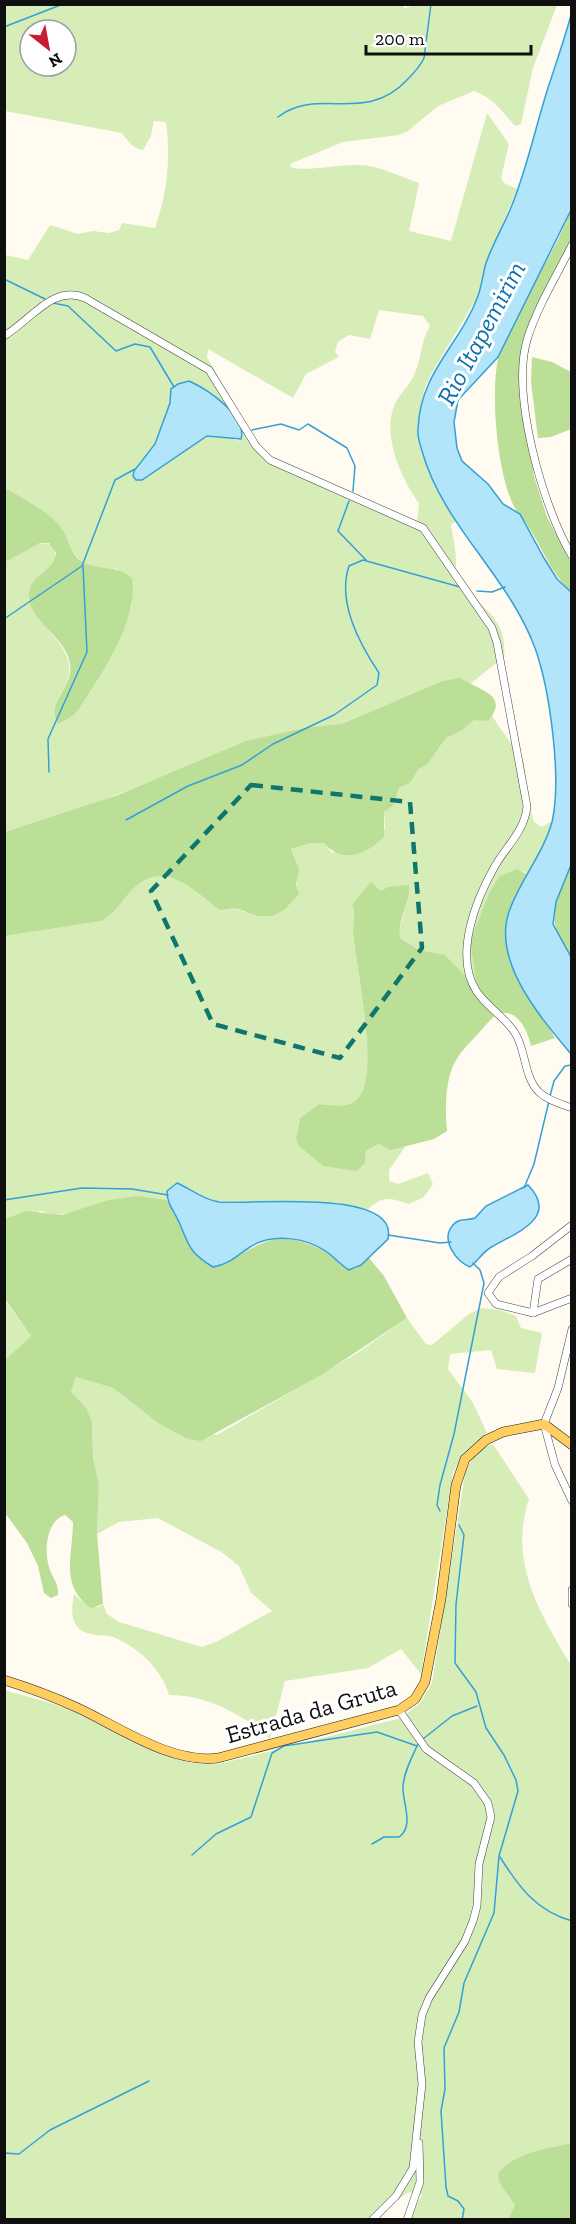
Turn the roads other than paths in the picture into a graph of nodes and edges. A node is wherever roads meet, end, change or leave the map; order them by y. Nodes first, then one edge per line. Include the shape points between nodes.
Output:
1 (572, 244) edge
2 (4, 336) edge
3 (572, 556) edge
4 (572, 1108) edge
5 (572, 1225) edge
6 (572, 1259) edge
7 (572, 1298) edge
8 (533, 1313) junction
9 (572, 1329) edge
10 (570, 1341) edge
11 (544, 1424) junction
12 (572, 1445) edge
13 (572, 1502) edge
14 (572, 1590) edge
15 (572, 1605) edge
16 (4, 1680) edge
17 (399, 1710) junction
18 (416, 2128) junction
19 (372, 2220) edge
20 (407, 2220) edge

1 - 3 street via 528,338 523,372 536,467
2 - 4 street via 58,295 73,293 85,298 209,370 256,446 270,460 423,528 485,616 497,643 527,806 524,824 496,864 477,903 468,935 470,969 478,993 504,1018 521,1042 539,1092
5 - 8 street via 490,1287 488,1293 496,1304
6 - 8 street via 536,1282
7 - 8 street
9 - 10 street
10 - 11 street
11 - 12 main road
11 - 13 street via 555,1465
11 - 17 main road, Estrada da Gruta via 494,1436 474,1448 465,1459 456,1485 441,1599 424,1682 415,1699
14 - 15 street
16 - 17 main road, Estrada da Gruta via 60,1700 193,1759 218,1758
17 - 18 street via 426,1749 474,1783 488,1803 491,1817 479,1864 473,1921 422,2015 418,2042 422,2084
18 - 19 street via 410,2176
18 - 20 street via 420,2182

